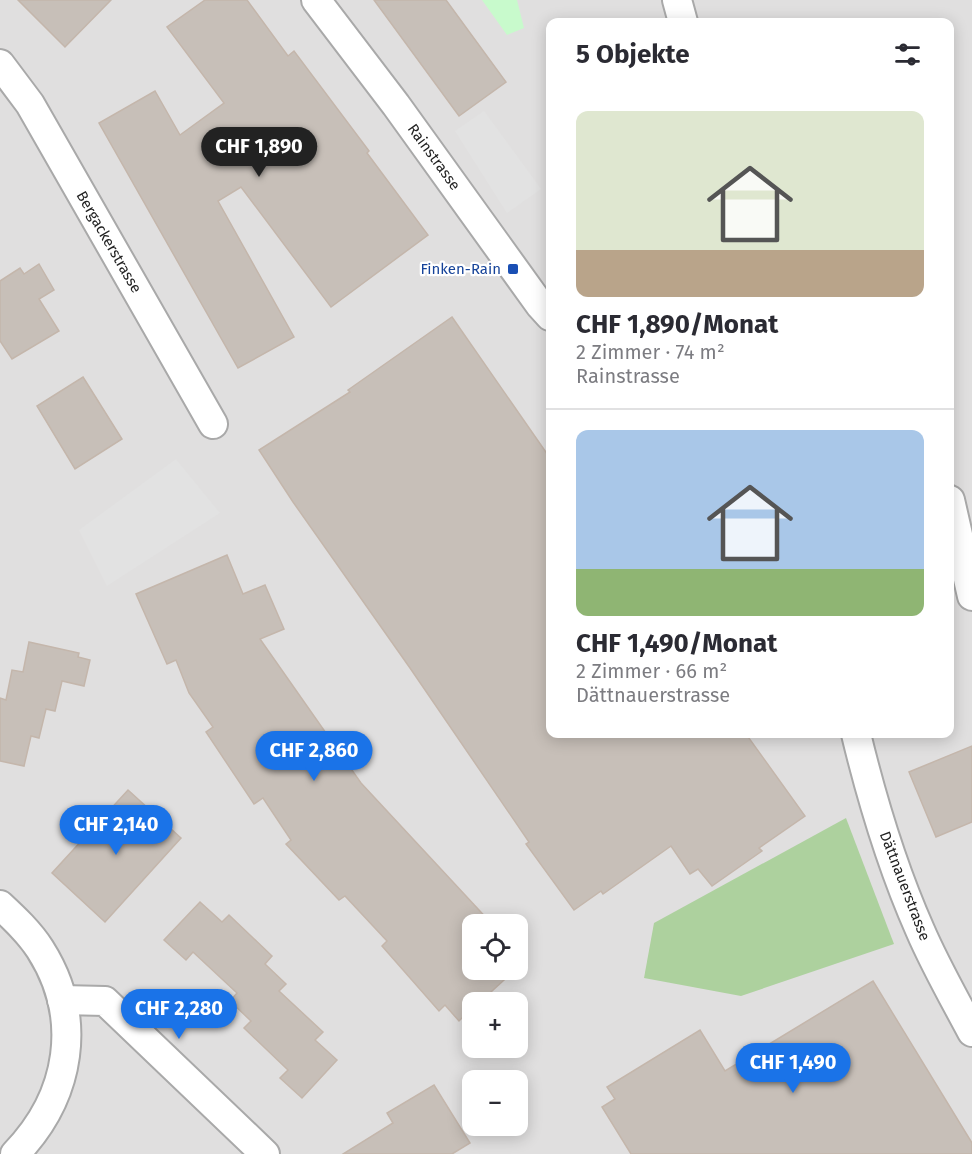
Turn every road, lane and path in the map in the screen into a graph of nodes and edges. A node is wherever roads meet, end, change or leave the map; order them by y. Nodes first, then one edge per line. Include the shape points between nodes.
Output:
1 (316, 0) edge
2 (677, 0) edge
3 (682, 18) edge
4 (0, 64) edge
5 (546, 312) edge
6 (213, 424) dead end
7 (954, 517) edge
8 (972, 596) edge
9 (857, 738) edge
10 (0, 905) edge
11 (62, 1000) junction
12 (972, 1032) edge
13 (15, 1154) edge
14 (265, 1154) edge

1 - 5 street, Rainstrasse
2 - 3 street
4 - 6 street, Bergackerstrasse via 30,104
7 - 8 street
9 - 12 street, Dättnauerstrasse via 910,907
10 - 11 street via 39,947
11 - 13 street via 67,1034 58,1088 42,1122
11 - 14 street via 105,1001

